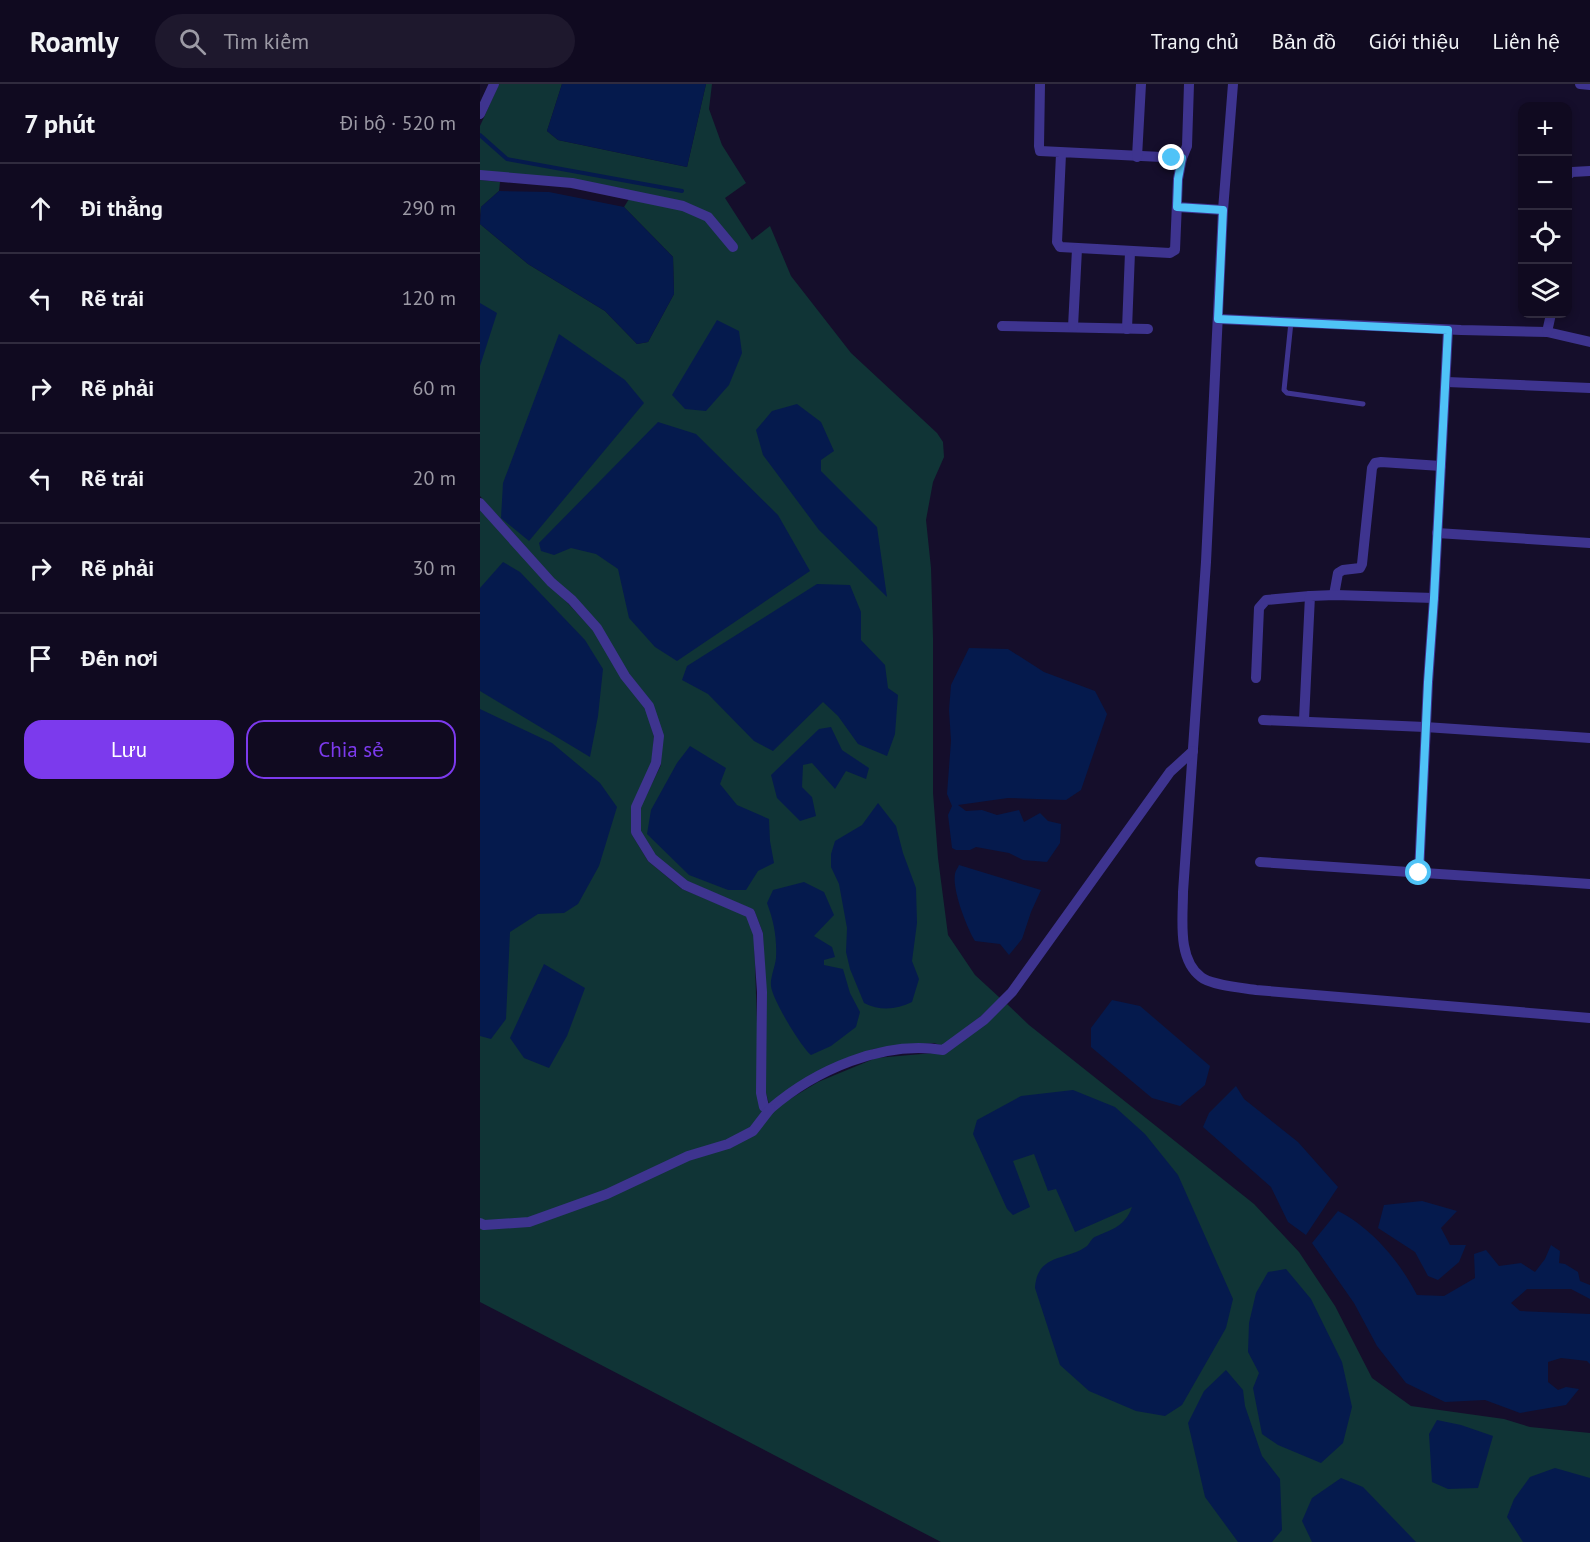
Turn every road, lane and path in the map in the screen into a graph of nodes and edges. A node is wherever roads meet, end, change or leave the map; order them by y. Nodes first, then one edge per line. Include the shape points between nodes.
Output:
1 (494, 84) edge
2 (1040, 84) edge
3 (1141, 84) edge
4 (1189, 84) edge
5 (1233, 84) edge
6 (1580, 84) edge
7 (1590, 85) edge
8 (480, 114) edge
9 (1061, 154) junction
10 (1137, 157) junction
11 (1182, 158) junction
12 (1590, 171) edge
13 (1572, 172) edge
14 (480, 175) edge
15 (1177, 207) junction
16 (1223, 210) junction
17 (733, 247) dead end
18 (1077, 249) junction
19 (1130, 252) junction
20 (1550, 318) edge
21 (1218, 319) junction
22 (1291, 322) junction
23 (1002, 326) dead end
24 (1073, 327) junction
25 (1127, 329) junction
26 (1148, 329) dead end
27 (1448, 330) junction
28 (1547, 332) junction
29 (1590, 342) edge
30 (1446, 382) junction
31 (1590, 388) edge
32 (1363, 404) dead end
33 (1441, 466) junction
34 (480, 503) edge
35 (1437, 533) junction
36 (1590, 543) edge
37 (1334, 595) junction
38 (1310, 596) junction
39 (1434, 598) junction
40 (1256, 678) dead end
41 (1263, 720) dead end
42 (1304, 720) junction
43 (1425, 727) junction
44 (1590, 738) edge
45 (1192, 751) junction
46 (1260, 862) dead end
47 (1419, 873) junction
48 (1590, 884) edge
49 (1590, 1018) edge
50 (770, 1109) junction
51 (480, 1223) edge

1 - 8 street
2 - 9 street via 1039,146 1046,153
3 - 10 street
4 - 11 street via 1187,146
5 - 16 street
6 - 7 street
9 - 10 street
9 - 18 street via 1057,242 1060,247
10 - 11 street
11 - 15 street
12 - 13 street
14 - 17 street via 572,183 683,206 708,216
15 - 16 street
15 - 19 street via 1175,250
16 - 21 street
18 - 19 street
18 - 24 street
19 - 25 street
20 - 28 street
21 - 22 street
21 - 45 street
22 - 27 street
22 - 32 lane via 1284,390
23 - 24 street
24 - 25 street
25 - 26 street
27 - 28 street
27 - 30 street
28 - 29 street
30 - 31 street
30 - 33 street
33 - 35 street
33 - 37 street via 1375,463 1362,564 1360,568 1338,573
34 - 50 street via 597,628 625,676 649,706 659,736 656,763 636,807 636,832 652,858 685,885 750,913 759,946 761,1093 764,1107
35 - 36 street
35 - 39 street
37 - 38 street
37 - 39 street
38 - 40 street via 1262,602
38 - 42 street
39 - 43 street
41 - 42 street
42 - 43 street
43 - 44 street
43 - 47 street
45 - 49 street via 1183,934 1187,961 1202,978 1256,990
45 - 50 street via 1170,772 1012,992 984,1020 944,1050 875,1053 841,1066 815,1078
46 - 47 street
47 - 48 street
50 - 51 street via 753,1131 729,1144 688,1156 607,1194 529,1222

